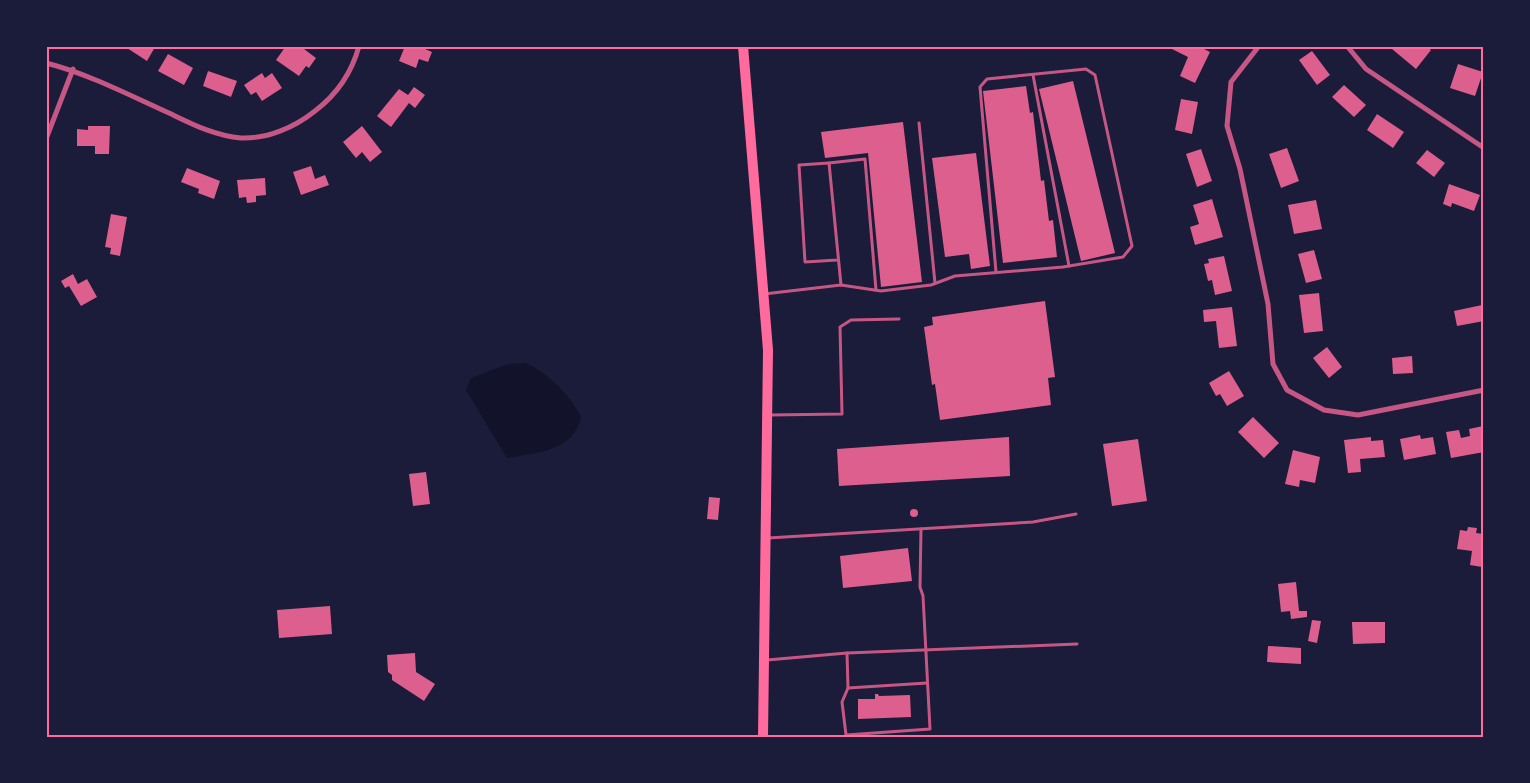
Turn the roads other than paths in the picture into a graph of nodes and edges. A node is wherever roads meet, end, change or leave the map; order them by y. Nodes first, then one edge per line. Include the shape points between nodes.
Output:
1 (359, 46) edge
2 (743, 46) edge
3 (1259, 46) edge
4 (1347, 46) edge
5 (46, 63) edge
6 (73, 69) junction
7 (1033, 75) junction
8 (919, 123) dead end
9 (46, 139) edge
10 (1484, 148) edge
11 (829, 163) junction
12 (838, 260) junction
13 (1069, 266) junction
14 (996, 272) junction
15 (935, 283) junction
16 (841, 285) junction
17 (876, 290) junction
18 (764, 294) junction
19 (899, 319) dead end
20 (1484, 390) edge
21 (767, 415) junction
22 (1076, 514) dead end
23 (921, 529) junction
24 (765, 538) junction
25 (1077, 644) dead end
26 (926, 649) junction
27 (847, 653) junction
28 (764, 660) junction
29 (928, 683) junction
30 (848, 688) junction
31 (763, 737) edge

1 - 6 street via 356,59 327,102 280,132 242,138 201,129
2 - 18 main road
3 - 20 street via 1231,82 1227,126 1240,169 1268,304 1273,364 1288,390 1324,410 1358,415
4 - 10 street via 1366,69
5 - 6 street
6 - 9 street
7 - 13 lane
7 - 13 lane via 1086,69 1095,75 1132,246 1123,257
7 - 14 lane via 987,79 980,87
8 - 15 lane
11 - 12 lane
11 - 12 lane via 799,165 805,262
11 - 17 lane via 865,159
12 - 16 lane
13 - 14 lane
14 - 15 lane via 954,276
15 - 17 lane
16 - 17 lane
16 - 18 lane
18 - 21 main road via 768,350
19 - 21 lane via 851,320 840,327 842,414
21 - 24 main road
22 - 23 lane via 1033,522
23 - 24 lane
23 - 26 lane via 920,587
24 - 28 main road
25 - 26 lane
26 - 27 lane
26 - 29 lane
27 - 28 lane
27 - 30 lane
28 - 31 main road
29 - 30 lane
29 - 30 lane via 930,729 846,735 842,702

